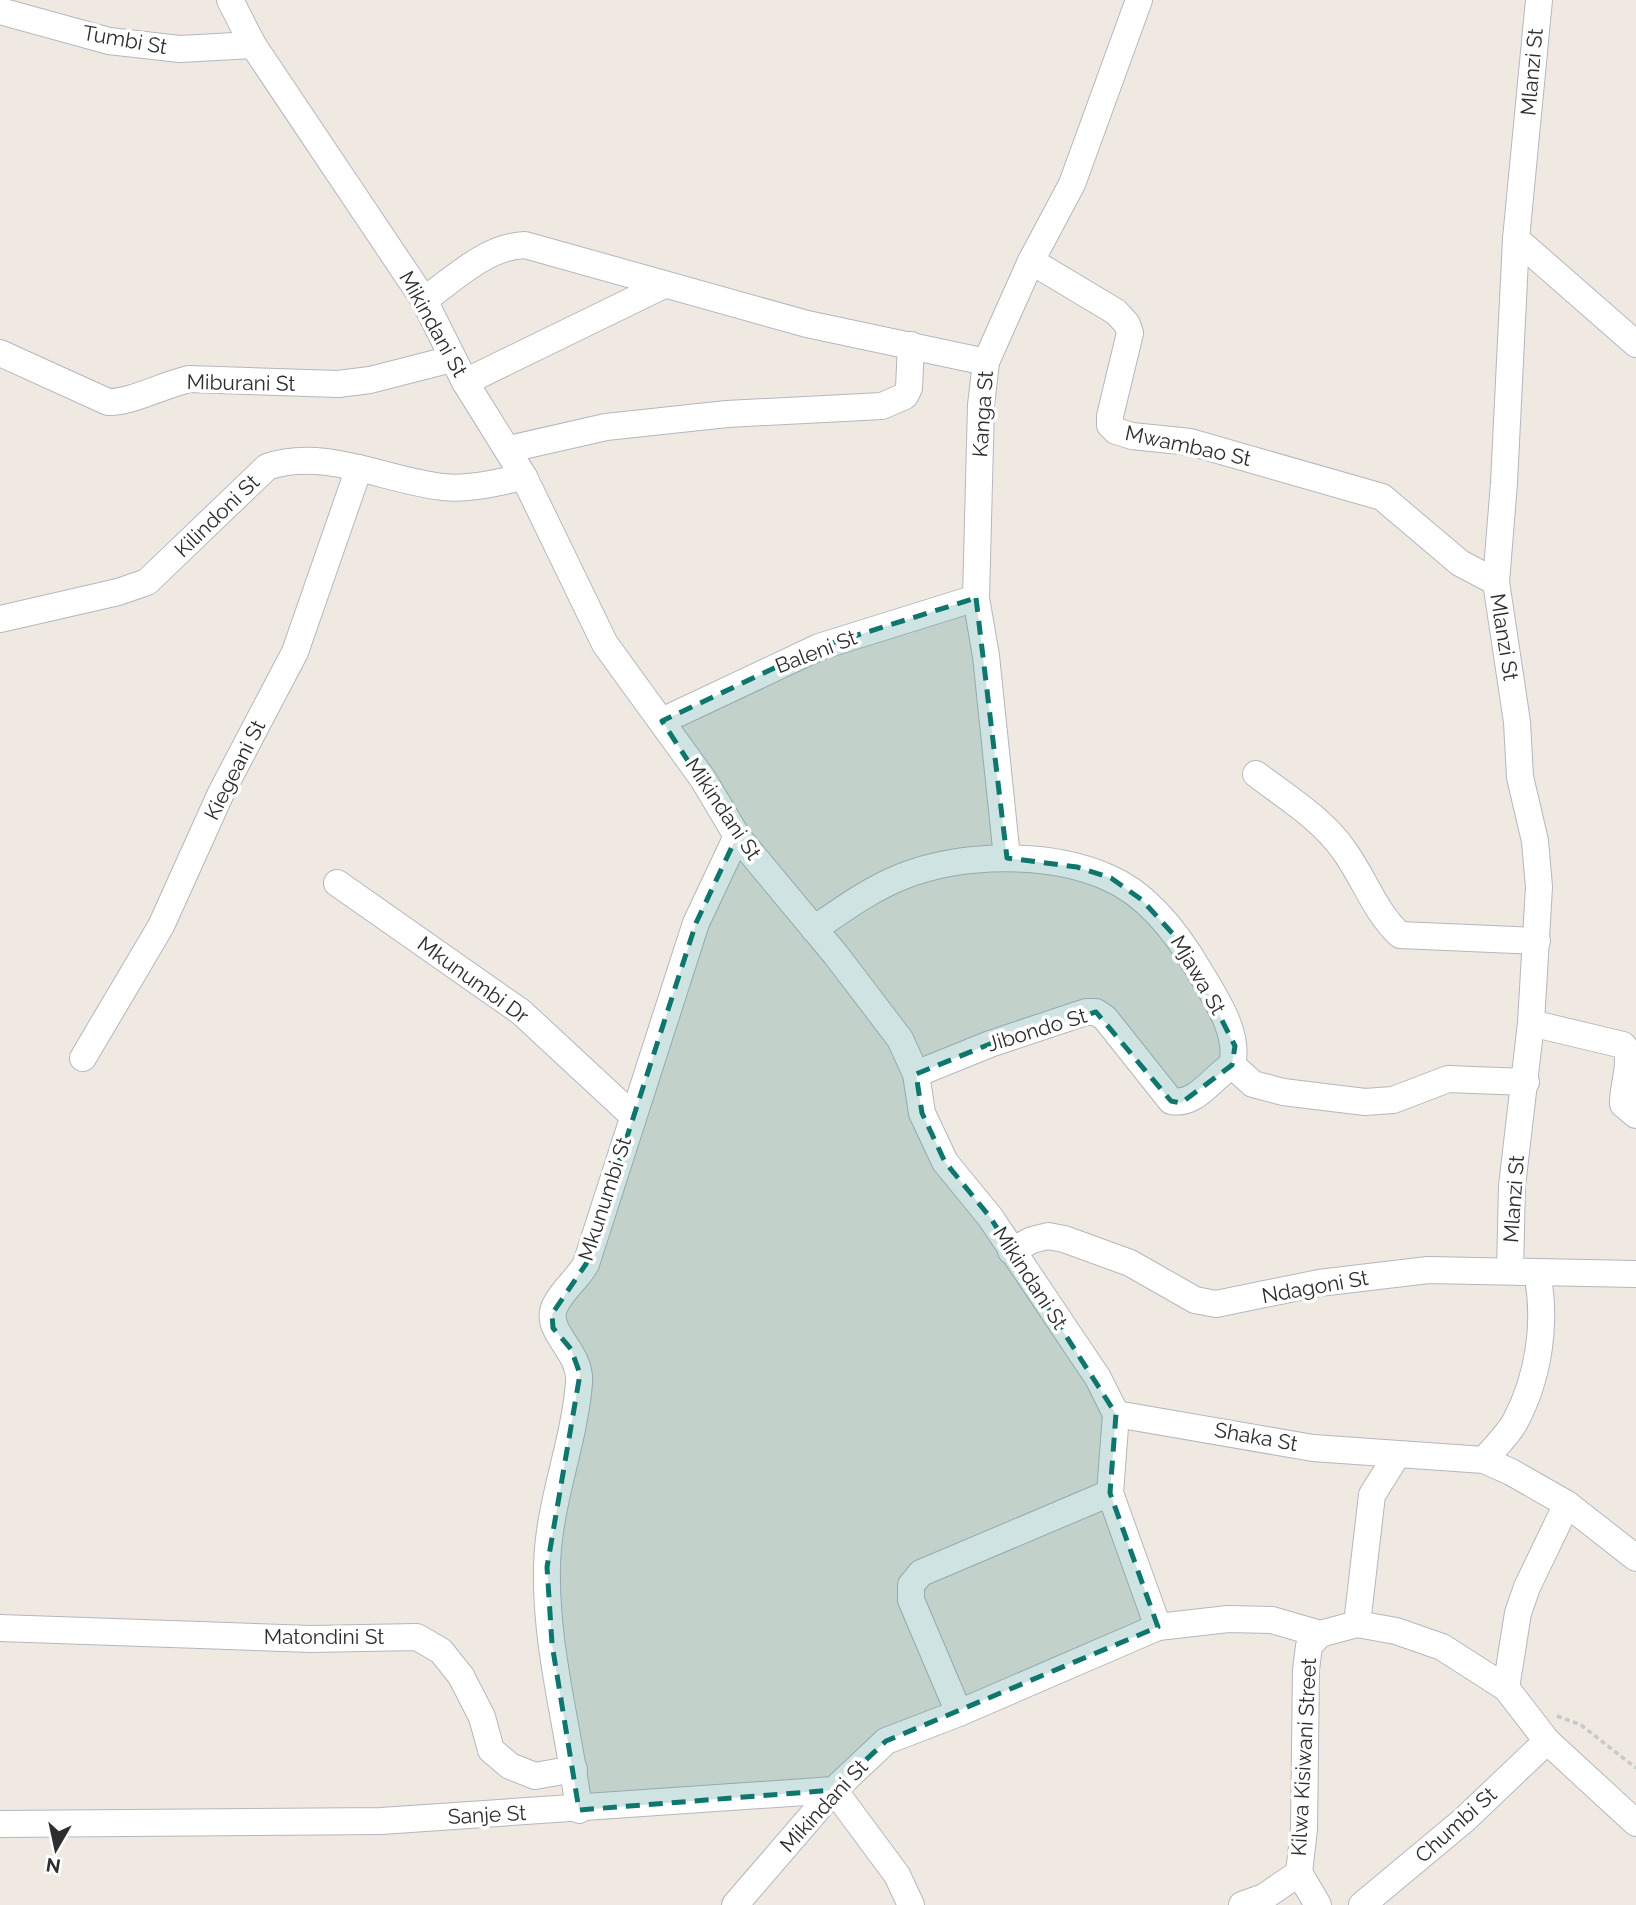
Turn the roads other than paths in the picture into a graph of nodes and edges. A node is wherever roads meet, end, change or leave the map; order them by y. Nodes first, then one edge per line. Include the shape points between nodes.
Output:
1 (230, 0) edge
2 (1139, 0) edge
3 (1539, 0) edge
4 (0, 11) edge
5 (253, 45) junction
6 (1516, 239) junction
7 (1031, 261) junction
8 (664, 285) junction
9 (424, 300) junction
10 (1636, 344) edge
11 (911, 345) junction
12 (0, 353) edge
13 (452, 359) junction
14 (986, 362) junction
15 (465, 382) junction
16 (509, 449) junction
17 (359, 468) junction
18 (524, 477) junction
19 (1496, 582) junction
20 (976, 598) junction
21 (0, 619) edge
22 (662, 721) junction
23 (1256, 775) dead end
24 (737, 836) junction
25 (1007, 858) junction
26 (337, 883) dead end
27 (814, 929) junction
28 (1537, 942) junction
29 (1531, 1023) junction
30 (83, 1058) dead end
31 (1232, 1065) junction
32 (916, 1074) junction
33 (1526, 1082) junction
34 (632, 1115) junction
35 (1636, 1115) edge
36 (1012, 1251) junction
37 (1510, 1271) junction
38 (1537, 1273) junction
39 (1636, 1274) edge
40 (1116, 1414) junction
41 (1397, 1455) junction
42 (1484, 1460) junction
43 (1110, 1493) junction
44 (1567, 1504) junction
45 (1624, 1538) edge
46 (1636, 1558) edge
47 (1357, 1624) junction
48 (1158, 1627) junction
49 (0, 1628) edge
50 (1320, 1634) junction
51 (1506, 1688) junction
52 (959, 1713) junction
53 (1547, 1741) junction
54 (574, 1769) junction
55 (834, 1790) junction
56 (579, 1810) junction
57 (1636, 1823) edge
58 (0, 1824) edge
59 (1299, 1873) junction
60 (735, 1905) edge
61 (911, 1905) edge
62 (1242, 1905) edge
63 (1318, 1905) edge
64 (1362, 1905) edge

1 - 5 street, Mikindani St
2 - 7 street, Kanga St via 1072,184
3 - 6 street, Mlanzi St
4 - 5 street, Tumbi St via 108,41 180,49
5 - 9 street, Mikindani St
6 - 10 street
6 - 19 street, Mlanzi St
7 - 14 street, Kanga St
7 - 19 street, Mwambao St via 1116,312 1127,324 1130,333 1110,416 1116,431 1190,442 1382,497 1460,562
8 - 9 street via 540,248 508,245
8 - 11 street via 807,324
8 - 15 street
9 - 13 street, Mikindani St
11 - 14 street
11 - 16 street via 909,388 905,396 882,406 727,414 606,427
12 - 13 street, Miburani St via 108,402 121,403 189,379 338,384
13 - 15 street, Mikindani St
14 - 20 street, Kanga St
15 - 16 street, Mikindani St
16 - 18 street, Mikindani St
17 - 18 street, Kilindoni St via 443,487 476,487
17 - 21 street, Kilindoni St via 287,460 267,467 147,582
17 - 30 street, Kiegeani St via 295,652 221,793 160,926
18 - 22 street, Mikindani St via 605,643
19 - 28 street, Mlanzi St via 1517,722 1520,777 1538,863
20 - 22 street, Baleni St via 818,647
20 - 25 street, Kanga St
22 - 24 street, Mikindani St
23 - 28 street via 1324,827 1343,848 1384,919 1400,935
24 - 27 street, Mikindani St
24 - 34 street, Mkunumbi St via 696,923
25 - 27 street, Mjawa St via 964,861 902,876 870,891
25 - 31 street, Mjawa St via 1077,867 1111,878 1142,900 1170,926 1203,977 1231,1031 1235,1046
26 - 34 street, Mkunumbi Dr via 521,1012
27 - 32 street, Mikindani St via 900,1039
28 - 29 street, Mlanzi St
29 - 33 street, Mlanzi St
29 - 35 street via 1623,1045 1629,1058 1623,1104
31 - 32 street, Jibondo St via 1193,1099 1171,1101 1105,1018 1086,1012
31 - 33 street via 1253,1084 1365,1102 1393,1100 1448,1079
32 - 36 street, Mikindani St via 922,1113 940,1154
33 - 37 street, Mlanzi St via 1512,1186
34 - 54 street, Mkunumbi St via 586,1264 552,1314 553,1328 571,1349 580,1374 577,1413 551,1521 547,1567 552,1644
36 - 37 street, Ndagoni St via 1048,1236 1064,1239 1130,1263 1195,1300 1216,1304 1319,1283 1416,1271
36 - 40 street, Mikindani St via 1098,1378
37 - 38 street, Ndagoni St
38 - 39 street, Ndagoni St
38 - 42 street via 1543,1330 1530,1383 1514,1423
40 - 41 street, Shaka St via 1313,1448
40 - 43 street
41 - 42 street, Shaka St
41 - 47 street via 1372,1495
42 - 44 street, Shaka St
43 - 48 street
43 - 52 street via 920,1573 911,1585 911,1600
44 - 45 street, Shaka St
44 - 51 street via 1518,1613
45 - 46 street, Shaka St
47 - 50 street, Kilwa Kisiwani Street
47 - 51 street, Kilwa Kisiwani Street via 1442,1647
48 - 50 street, Mikindani St via 1228,1619 1272,1620
48 - 52 street, Mikindani St
49 - 54 street, Matondini St via 311,1639 417,1637 441,1651 461,1676 482,1717 491,1750 510,1766 535,1776
50 - 59 street, Kilwa Kisiwani Street via 1309,1646 1306,1670
51 - 53 street, Kilwa Kisiwani Street
52 - 55 street, Mikindani St via 886,1741
53 - 57 street, Kilwa Kisiwani Street
53 - 64 street, Chumbi St via 1464,1820
54 - 56 street, Mkunumbi St
55 - 56 street, Sanje St
55 - 60 street, Mikindani St
55 - 61 street via 897,1875
56 - 58 street, Sanje St via 381,1821
59 - 62 street, Kilwa Kisiwani Street via 1264,1897
59 - 63 street

